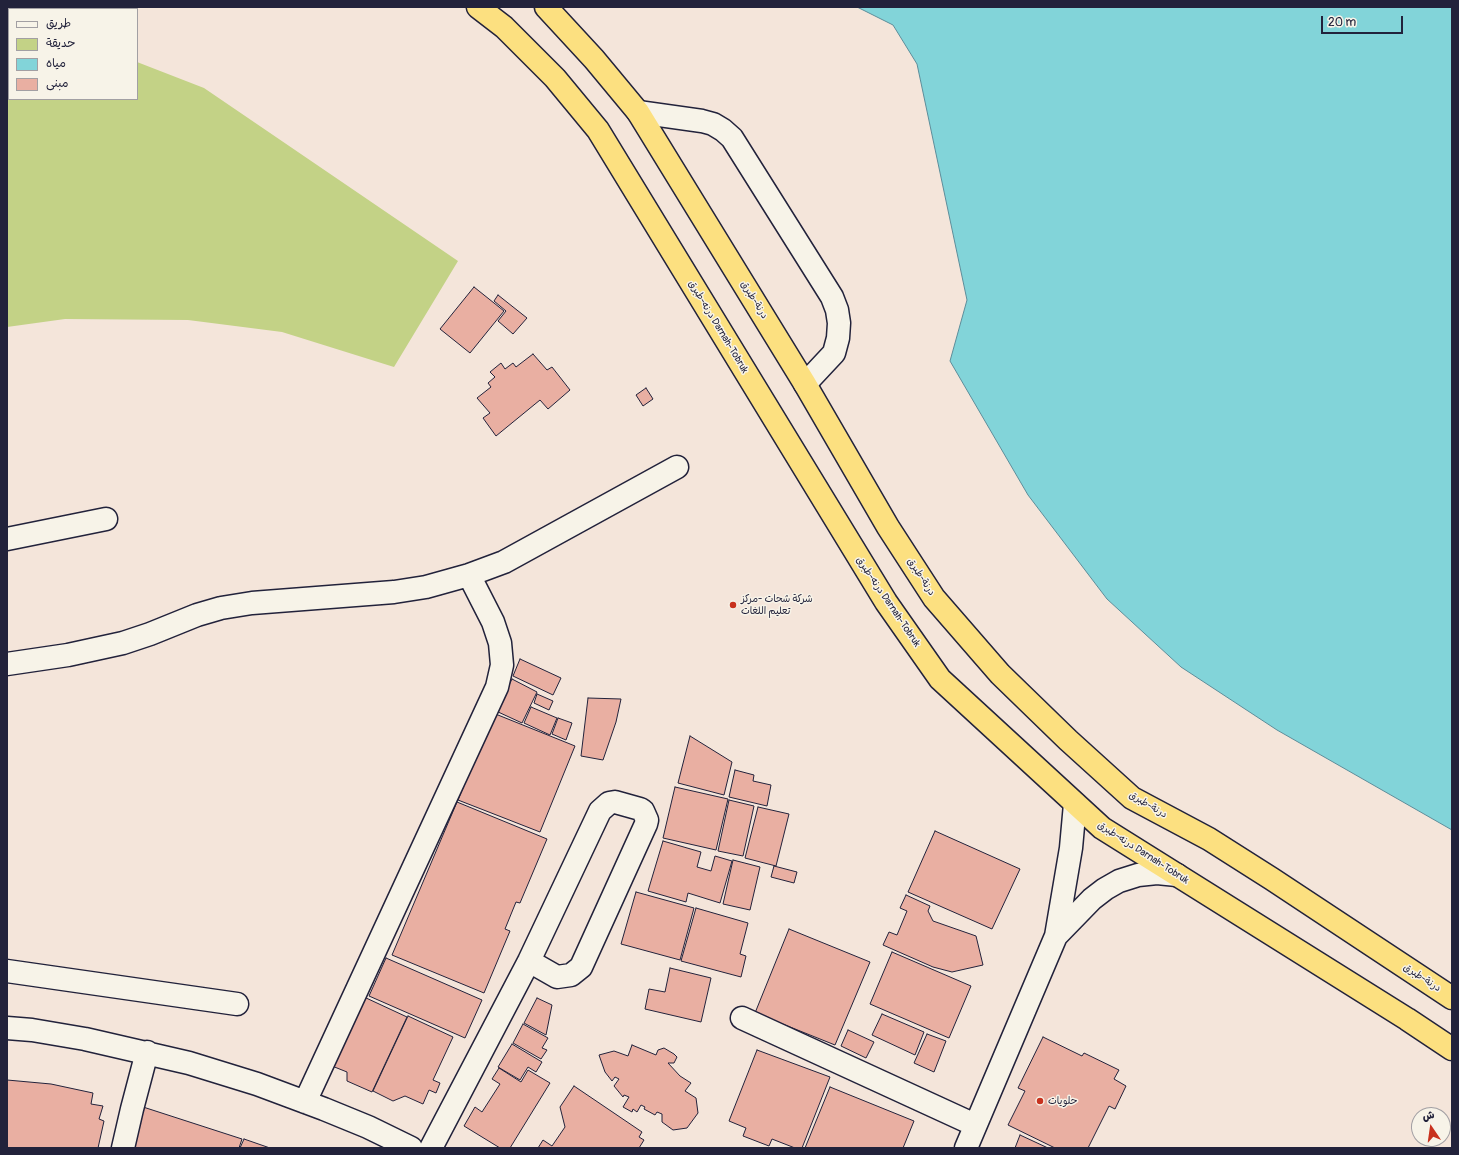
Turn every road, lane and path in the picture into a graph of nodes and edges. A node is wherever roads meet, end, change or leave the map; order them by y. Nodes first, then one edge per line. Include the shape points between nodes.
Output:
1 (478, 7) edge
2 (546, 7) edge
3 (638, 112) junction
4 (806, 384) junction
5 (677, 467) dead end
6 (106, 519) dead end
7 (7, 539) edge
8 (469, 575) junction
9 (7, 664) edge
10 (1075, 804) junction
11 (1177, 875) junction
12 (1056, 936) junction
13 (529, 961) junction
14 (7, 971) edge
15 (1452, 998) edge
16 (237, 1004) dead end
17 (742, 1018) dead end
18 (7, 1028) edge
19 (1452, 1049) edge
20 (147, 1052) junction
21 (305, 1102) junction
22 (975, 1125) junction
23 (123, 1148) edge
24 (411, 1148) edge
25 (431, 1148) edge
26 (966, 1148) edge

1 - 10 highway, درنه-طبرق Darnah-Tobruk via 504,27 555,78 598,130 886,602 940,679
2 - 3 highway, درنة-طبرق
3 - 4 highway, درنة-طبرق
3 - 4 street via 713,124 732,138 832,297 839,324 834,353
4 - 15 highway, درنة-طبرق via 888,527 934,598 1000,674 1068,740 1132,798 1216,843
5 - 8 street via 504,562
6 - 7 street
8 - 9 street via 394,592 252,603 221,608 123,643 68,655
8 - 21 street via 493,622 500,643 502,665 497,687
10 - 11 highway, درنه-طبرق Darnah-Tobruk via 1102,828
10 - 12 street via 1071,848
11 - 12 street via 1138,875 1114,884 1092,899
11 - 19 highway, درنه-طبرق Darnah-Tobruk
12 - 22 street
13 - 13 street via 600,811 609,803 615,802 643,811 646,824 581,967 570,975 557,976
13 - 25 street
14 - 16 street
17 - 22 street
18 - 20 street via 85,1039
20 - 21 street via 190,1063
20 - 23 street
21 - 24 street via 368,1127
22 - 26 street

